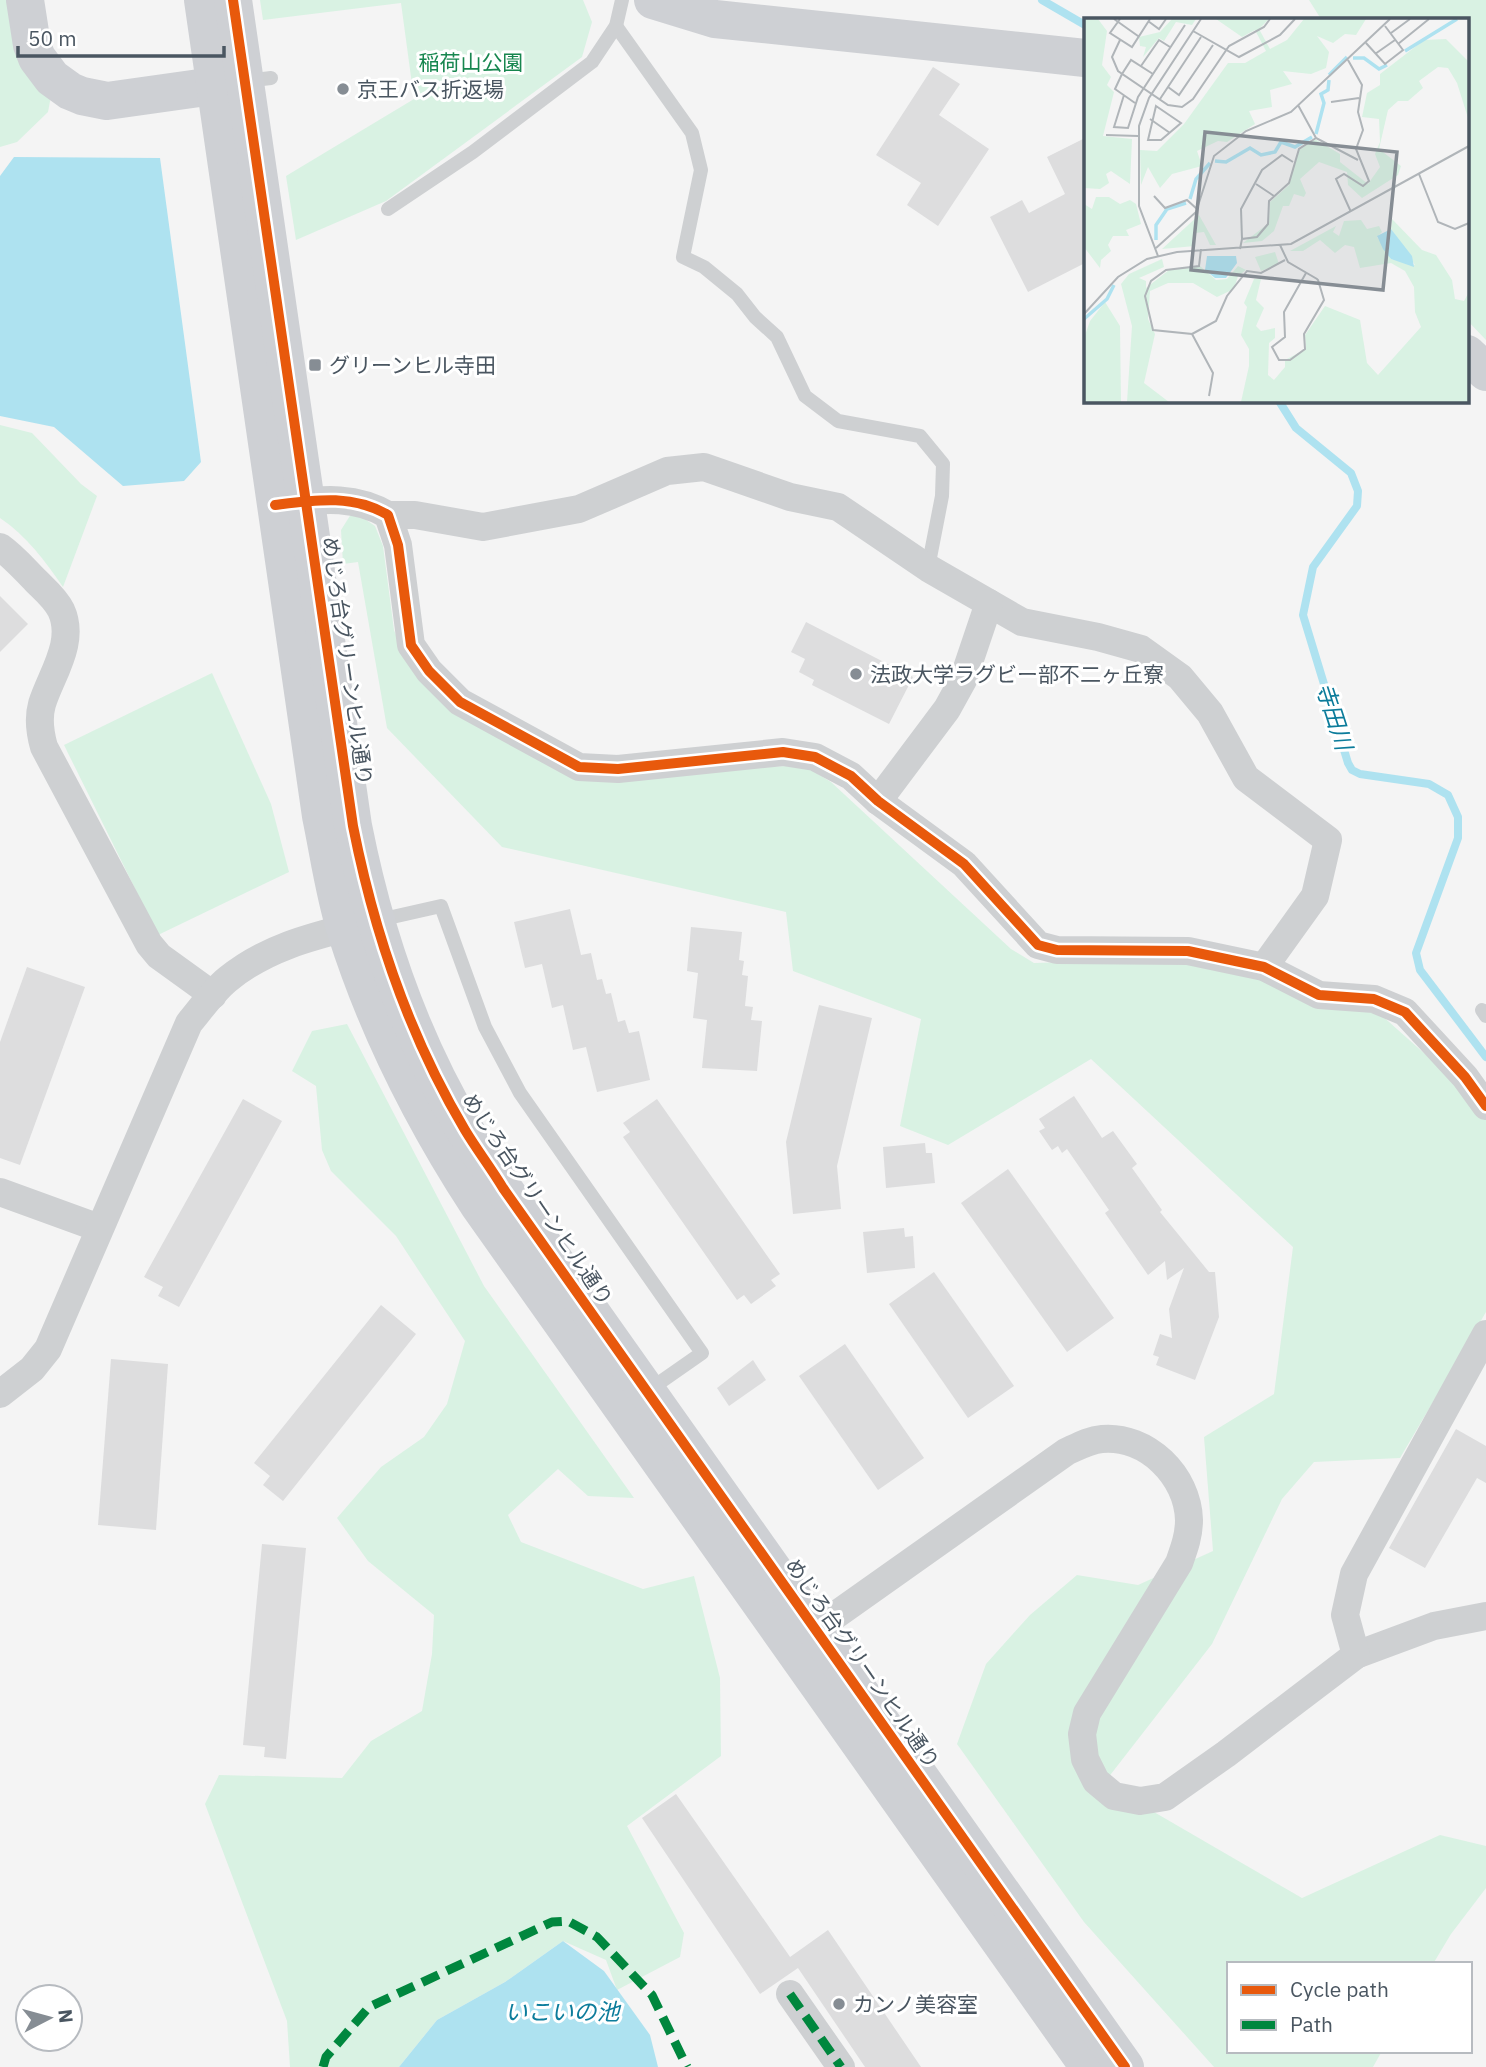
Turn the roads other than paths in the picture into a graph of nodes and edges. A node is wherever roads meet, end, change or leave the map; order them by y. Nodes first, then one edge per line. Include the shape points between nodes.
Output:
1 (25, 0) edge
2 (203, 0) edge
3 (233, 0) edge
4 (622, 0) edge
5 (653, 0) edge
6 (616, 26) junction
7 (1084, 58) edge
8 (244, 82) junction
9 (388, 209) dead end
10 (1468, 355) edge
11 (1486, 372) edge
12 (290, 503) junction
13 (388, 515) junction
14 (0, 547) edge
15 (928, 568) junction
16 (989, 603) junction
17 (878, 801) junction
18 (360, 924) junction
19 (1264, 967) junction
20 (213, 995) junction
21 (1486, 1105) edge
22 (0, 1192) edge
23 (99, 1228) junction
24 (1486, 1334) edge
25 (0, 1394) edge
26 (635, 1400) junction
27 (1486, 1616) edge
28 (803, 1636) junction
29 (1356, 1655) junction
30 (790, 1994) dead end
31 (841, 2067) edge
32 (1089, 2067) edge
33 (1125, 2067) edge

1 - 8 street via 37,58 52,78 94,100
2 - 8 street, めじろ台グリーンヒル通り
3 - 8 street, めじろ台グリーンヒル通り
4 - 6 lane
5 - 7 street via 715,19
6 - 9 lane via 592,62
6 - 15 lane via 692,133 701,170 683,257 704,267 737,294 777,337 806,396 838,421 920,436 943,464 942,496
8 - 12 street, めじろ台グリーンヒル通り
10 - 11 street
12 - 13 street via 358,501
12 - 18 street, めじろ台グリーンヒル通り via 321,816
13 - 15 street via 483,527 579,509 667,471 704,467 790,497 838,507
13 - 17 street via 398,545 411,645 460,702 579,767 618,769 783,752 816,757 852,776
14 - 20 street via 52,597 64,622 63,647 42,705 44,747 149,944
15 - 16 street
16 - 17 street via 963,680 947,709
16 - 19 street via 1022,622 1141,649 1180,677 1210,713 1246,778 1328,840 1315,896
17 - 19 street via 964,863 1038,945 1057,950 1188,951
18 - 20 street via 277,948 226,980
18 - 26 street, めじろ台グリーンヒル通り via 465,1130
18 - 26 lane via 441,906 485,1027 520,1093 702,1353
19 - 21 street via 1319,995 1374,999 1405,1012
20 - 23 street via 189,1023
22 - 23 street
23 - 25 street via 48,1349 32,1369
24 - 29 street via 1354,1574 1345,1615
26 - 28 street, めじろ台グリーンヒル通り
27 - 29 street via 1434,1626
28 - 29 street via 1066,1452 1103,1439 1130,1442 1163,1463 1177,1479 1189,1520 1179,1563 1087,1713 1082,1734 1085,1759 1096,1781 1114,1797 1140,1801 1165,1797
28 - 32 street, めじろ台グリーンヒル通り
28 - 33 street, めじろ台グリーンヒル通り
30 - 31 street

